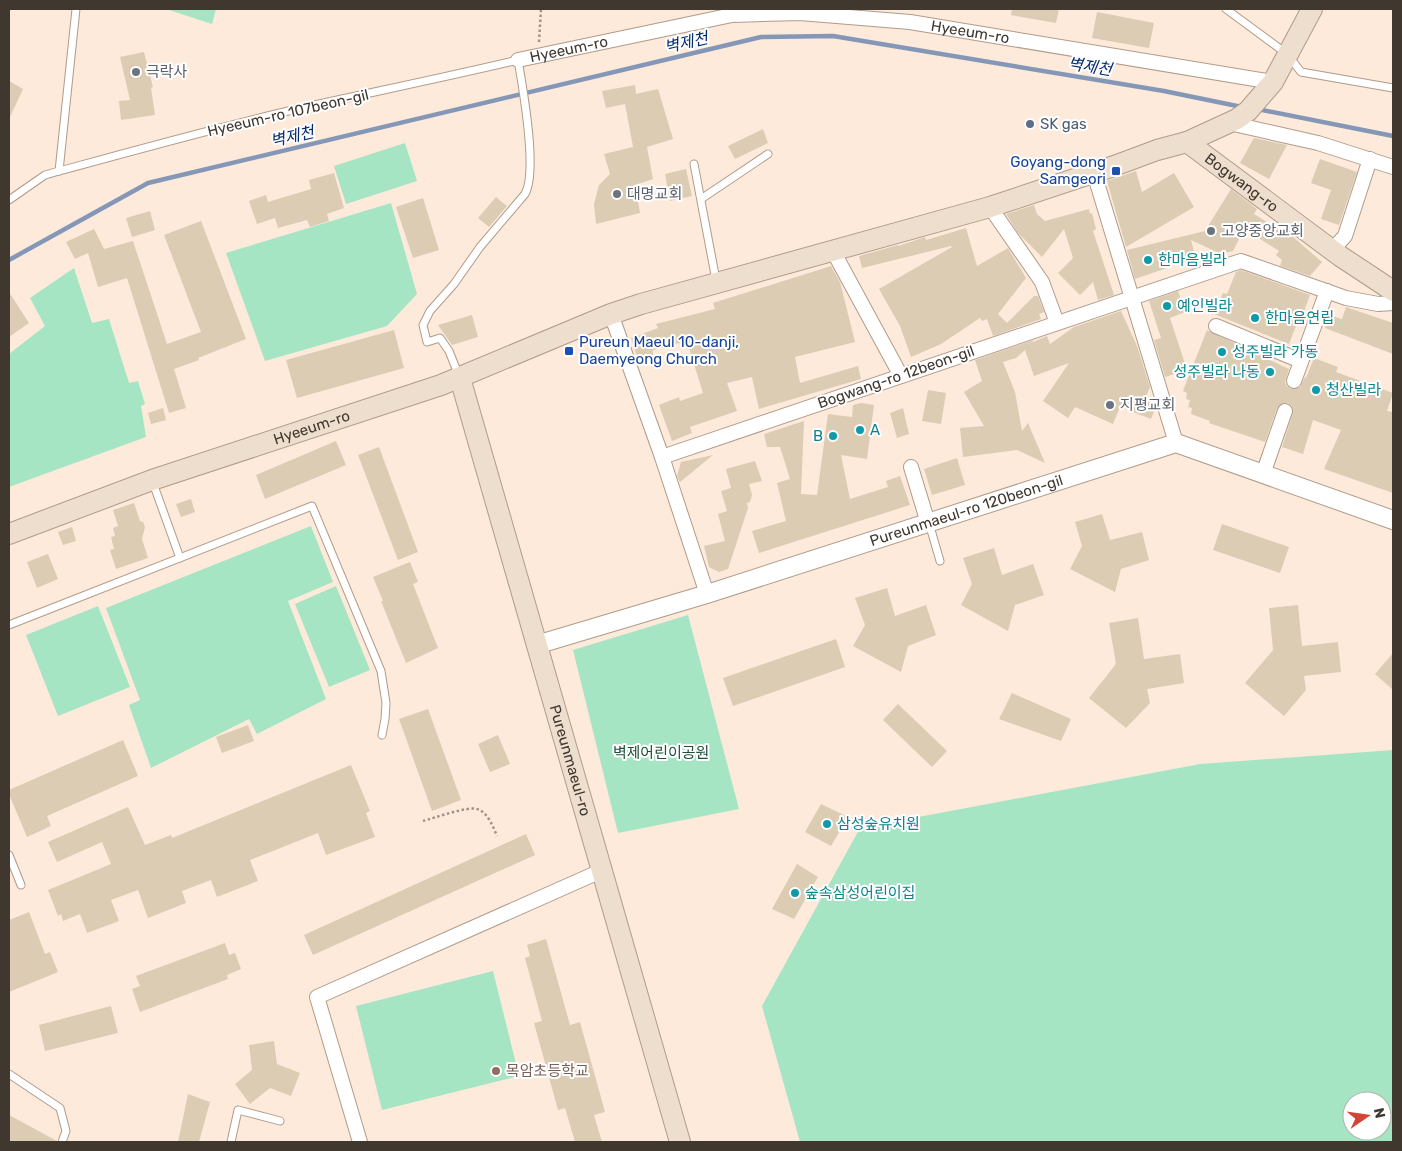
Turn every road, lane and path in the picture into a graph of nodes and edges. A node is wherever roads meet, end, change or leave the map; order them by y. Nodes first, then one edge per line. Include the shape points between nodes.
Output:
1 (76, 9) edge
2 (541, 9) edge
3 (1226, 9) edge
4 (1312, 9) edge
5 (1287, 54) junction
6 (538, 55) junction
7 (518, 60) junction
8 (1269, 86) junction
9 (1393, 88) edge
10 (1233, 121) junction
11 (1188, 142) junction
12 (768, 154) dead end
13 (1370, 159) junction
14 (694, 164) dead end
15 (1393, 167) edge
16 (59, 171) junction
17 (1094, 173) junction
18 (701, 199) junction
19 (9, 200) edge
20 (990, 207) junction
21 (1332, 250) junction
22 (833, 251) junction
23 (717, 283) junction
24 (1327, 291) junction
25 (1393, 291) edge
26 (1131, 298) junction
27 (1393, 303) edge
28 (611, 314) junction
29 (1057, 323) junction
30 (1216, 326) dead end
31 (1301, 361) junction
32 (901, 376) junction
33 (460, 378) junction
34 (1294, 381) dead end
35 (1285, 411) dead end
36 (1176, 443) junction
37 (662, 457) junction
38 (911, 468) dead end
39 (1263, 474) junction
40 (152, 480) junction
41 (1393, 520) edge
42 (928, 523) junction
43 (9, 534) edge
44 (180, 558) junction
45 (940, 560) dead end
46 (707, 594) junction
47 (9, 625) edge
48 (536, 645) junction
49 (382, 735) dead end
50 (423, 821) dead end
51 (496, 836) dead end
52 (9, 855) edge
53 (601, 871) junction
54 (21, 885) dead end
55 (9, 1074) edge
56 (280, 1121) dead end
57 (62, 1142) edge
58 (231, 1142) edge
59 (360, 1142) edge
60 (680, 1142) edge

1 - 16 lane
2 - 6 path
3 - 5 lane
4 - 5 main road
5 - 8 main road
5 - 9 lane via 1301,72
6 - 7 street, Hyeeum-ro
6 - 8 street, Hyeeum-ro via 732,15 800,13 910,22
7 - 16 lane, Hyeeum-ro 107beon-gil via 300,108
7 - 33 lane via 526,110 528,187 430,311 423,325 427,342 440,338
8 - 10 main road, Hyeeum-ro via 1248,111
10 - 11 main road, Hyeeum-ro
10 - 13 street
11 - 17 main road, Hyeeum-ro
11 - 21 main road, Bogwang-ro
12 - 18 lane
13 - 15 street
13 - 21 street via 1345,236
14 - 18 lane
16 - 19 lane, Hyeeum-ro 107beon-gil via 44,175
17 - 20 main road, Hyeeum-ro
17 - 26 street
18 - 23 lane
20 - 22 main road, Hyeeum-ro
20 - 29 street via 1042,282
21 - 25 main road, Bogwang-ro
22 - 23 main road, Hyeeum-ro
22 - 32 street
23 - 28 main road, Hyeeum-ro
24 - 26 street, Bogwang-ro 12beon-gil via 1241,261
24 - 27 street, Bogwang-ro 12beon-gil via 1378,304
24 - 31 street
26 - 29 street, Bogwang-ro 12beon-gil
26 - 36 street
28 - 33 main road, Hyeeum-ro
28 - 37 street
29 - 32 street, Bogwang-ro 12beon-gil
30 - 31 street
31 - 34 street
32 - 37 street, Bogwang-ro 12beon-gil
33 - 40 main road, Hyeeum-ro
33 - 48 main road, Pureunmaeul-ro
35 - 39 street
36 - 39 street
36 - 42 street, Pureunmaeul-ro 120beon-gil
37 - 46 street
38 - 42 street
39 - 41 street
40 - 43 main road, Hyeeum-ro
40 - 44 lane
42 - 45 lane
42 - 46 street, Pureunmaeul-ro 120beon-gil
44 - 47 lane
44 - 49 lane via 312,506 381,671 386,703
46 - 48 street, Pureunmaeul-ro 120beon-gil
48 - 53 main road, Pureunmaeul-ro
50 - 51 path via 476,808 491,822
52 - 54 lane
53 - 59 street via 317,997
53 - 60 main road, Pureunmaeul-ro
55 - 57 lane via 60,1108 66,1131
56 - 58 lane via 238,1110

